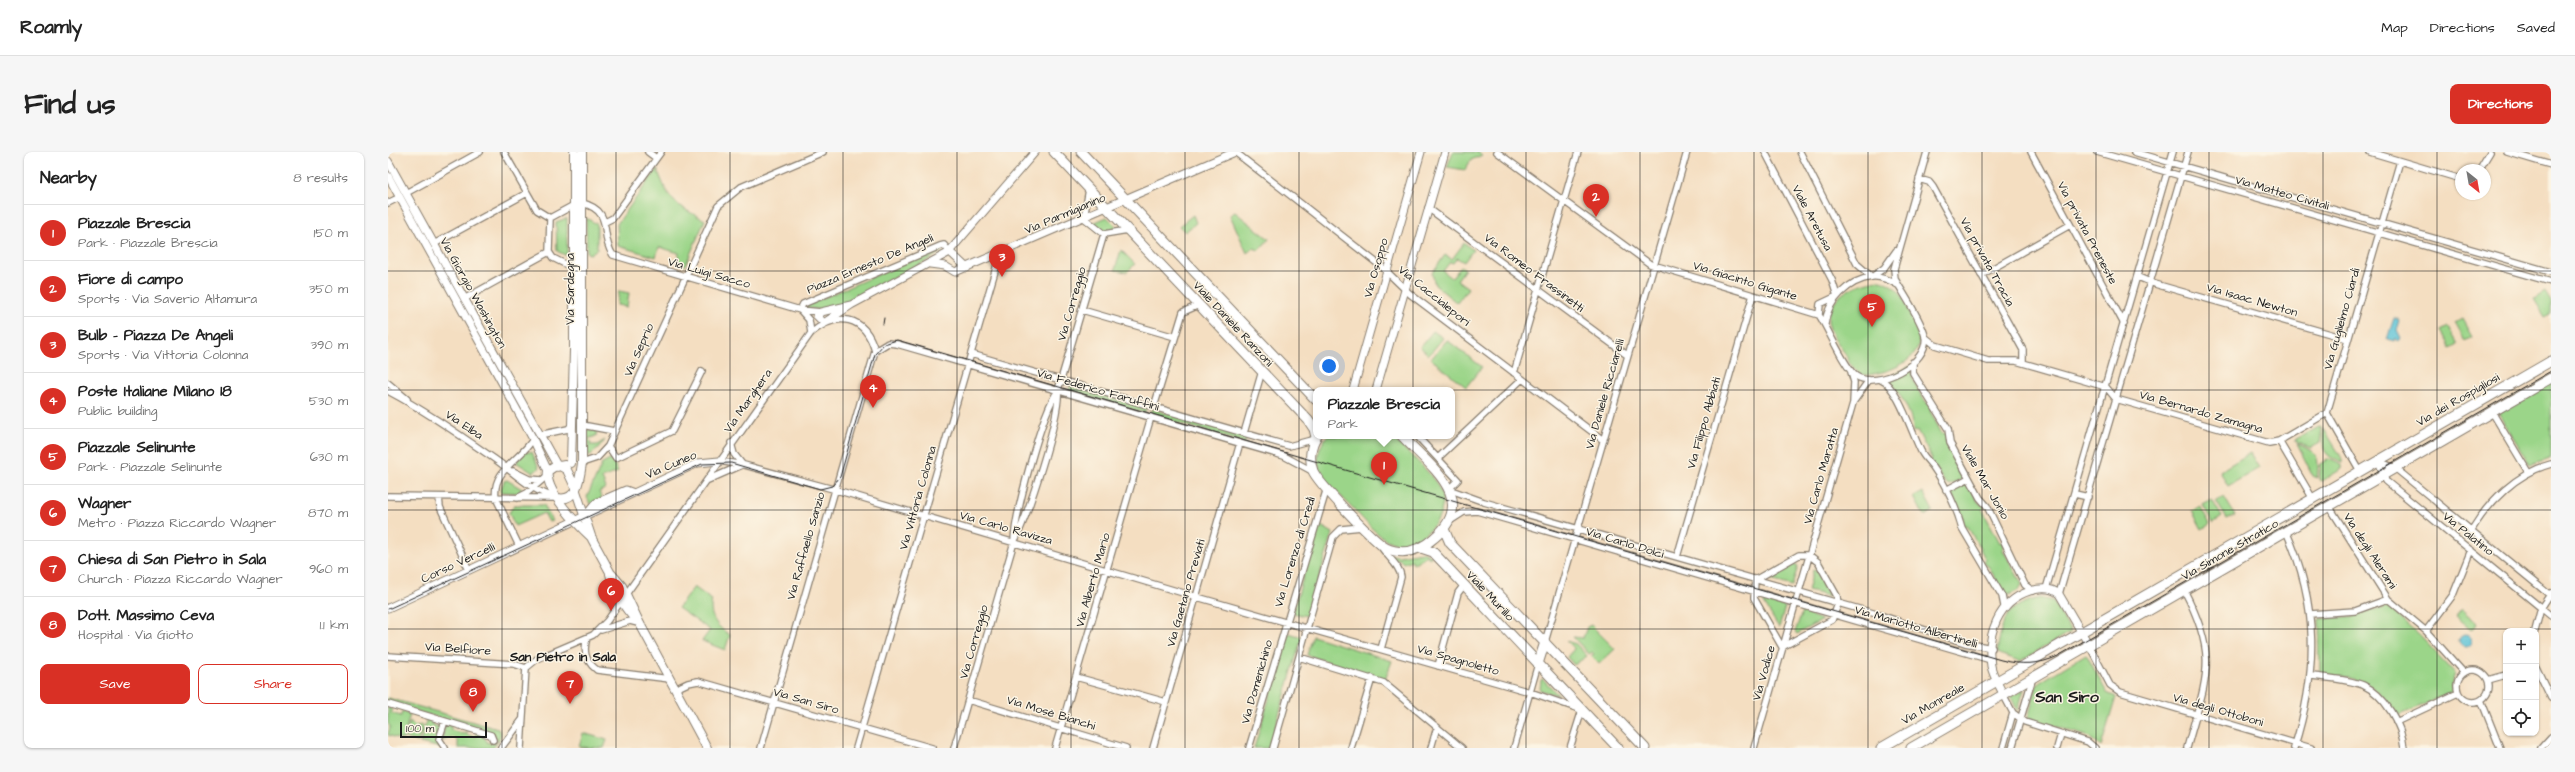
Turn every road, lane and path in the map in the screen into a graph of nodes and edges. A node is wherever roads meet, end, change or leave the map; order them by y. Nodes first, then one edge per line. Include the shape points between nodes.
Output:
1 (480, 152) edge
2 (504, 152) edge
3 (574, 152) edge
4 (582, 152) edge
5 (648, 152) edge
6 (661, 152) edge
7 (823, 152) edge
8 (1035, 152) edge
9 (1054, 152) edge
10 (1081, 152) edge
11 (1235, 152) edge
12 (1421, 152) edge
13 (1445, 152) edge
14 (1497, 152) edge
15 (1578, 152) edge
16 (1687, 152) edge
17 (1765, 152) edge
18 (1800, 152) edge
19 (1926, 152) edge
20 (2031, 152) edge
21 (2097, 152) edge
22 (2134, 152) edge
23 (2172, 152) edge
24 (2188, 152) edge
25 (2370, 152) edge
26 (2490, 152) edge
27 (2508, 152) edge
28 (656, 158) junction
29 (388, 161) edge
30 (2400, 161) junction
31 (2170, 162) junction
32 (2483, 164) edge
33 (2551, 165) edge
34 (2184, 166) junction
35 (2198, 170) junction
36 (2167, 173) junction
37 (388, 176) edge
38 (2455, 176) edge
39 (2181, 177) junction
40 (1919, 179) junction
41 (2195, 180) junction
42 (1089, 189) junction
43 (526, 193) junction
44 (402, 195) junction
45 (1126, 199) junction
46 (1564, 200) junction
47 (388, 203) edge
48 (578, 204) junction
49 (1107, 208) junction
50 (1428, 208) junction
51 (2366, 217) junction
52 (550, 218) junction
53 (1084, 218) junction
54 (605, 222) junction
55 (2381, 223) junction
56 (2070, 225) junction
57 (2364, 228) junction
58 (2398, 228) junction
59 (1128, 230) junction
60 (2379, 232) junction
61 (1104, 234) junction
62 (2396, 237) junction
63 (430, 245) junction
64 (1898, 248) junction
65 (949, 251) junction
66 (549, 252) junction
67 (1000, 254) junction
68 (930, 264) junction
69 (1654, 266) junction
70 (577, 268) junction
71 (967, 268) junction
72 (1387, 271) junction
73 (956, 272) joint
74 (2551, 272) edge
75 (1981, 275) junction
76 (684, 277) junction
77 (1872, 277) junction
78 (2138, 277) junction
79 (2151, 281) junction
80 (2551, 282) edge
81 (1899, 285) junction
82 (1405, 289) junction
83 (1538, 290) junction
84 (1753, 295) junction
85 (1837, 296) junction
86 (461, 301) junction
87 (851, 305) junction
88 (1199, 305) junction
89 (800, 310) junction
90 (1082, 310) junction
91 (821, 312) junction
92 (1819, 315) junction
93 (824, 323) junction
94 (2124, 324) junction
95 (1825, 325) junction
96 (811, 333) junction
97 (1175, 337) junction
98 (1925, 337) junction
99 (2348, 339) junction
100 (874, 351) junction
101 (971, 354) junction
102 (1627, 355) junction
103 (2551, 361) edge
104 (1913, 362) junction
105 (2023, 363) junction
106 (968, 364) junction
107 (702, 371) dead end
108 (1262, 371) junction
109 (1851, 372) junction
110 (1514, 373) junction
111 (2551, 378) edge
112 (1522, 379) junction
113 (1061, 380) junction
114 (1869, 380) junction
115 (1881, 380) junction
116 (388, 383) edge
117 (1354, 387) edge
118 (1377, 387) edge
119 (2106, 387) junction
120 (1058, 390) junction
121 (388, 391) edge
122 (1313, 397) edge
123 (2116, 399) junction
124 (410, 402) junction
125 (1853, 403) junction
126 (1154, 407) junction
127 (1047, 411) junction
128 (2492, 412) junction
129 (2327, 413) junction
130 (1056, 414) junction
131 (1151, 417) junction
132 (577, 425) junction
133 (1313, 427) edge
134 (614, 432) junction
135 (1244, 433) junction
136 (536, 437) junction
137 (1313, 439) edge
138 (1316, 439) edge
139 (1405, 439) edge
140 (1420, 439) edge
141 (1603, 440) junction
142 (2279, 441) junction
143 (731, 443) junction
144 (1240, 443) junction
145 (608, 446) junction
146 (1438, 458) junction
147 (719, 461) junction
148 (2378, 461) junction
149 (571, 463) junction
150 (582, 463) junction
151 (2551, 464) edge
152 (744, 465) junction
153 (559, 466) junction
154 (506, 467) junction
155 (2395, 468) junction
156 (2360, 471) junction
157 (1314, 472) junction
158 (2528, 472) junction
159 (546, 475) junction
160 (2382, 475) junction
161 (1969, 478) junction
162 (704, 482) junction
163 (1327, 488) junction
164 (533, 489) junction
165 (834, 489) junction
166 (1450, 489) junction
167 (1946, 490) junction
168 (575, 492) junction
169 (2075, 494) junction
170 (388, 496) edge
171 (439, 497) junction
172 (2088, 497) junction
173 (496, 498) junction
174 (515, 498) junction
175 (558, 498) junction
176 (2313, 498) junction
177 (2329, 506) junction
178 (586, 515) junction
179 (1017, 516) junction
180 (924, 517) junction
181 (1026, 518) junction
182 (574, 521) junction
183 (1450, 521) junction
184 (1363, 527) junction
185 (1578, 528) junction
186 (1442, 531) junction
187 (2286, 531) junction
188 (2471, 531) junction
189 (592, 539) junction
190 (1575, 539) junction
191 (1014, 542) junction
192 (1380, 545) junction
193 (519, 546) junction
194 (1421, 548) junction
195 (2470, 550) junction
196 (1809, 555) junction
197 (1677, 557) junction
198 (1107, 569) junction
199 (470, 570) junction
200 (610, 572) junction
201 (1755, 580) junction
202 (1464, 585) junction
203 (2046, 589) junction
204 (2184, 590) junction
205 (2033, 591) junction
206 (1754, 592) junction
207 (1798, 592) junction
208 (626, 593) junction
209 (2059, 594) junction
210 (2550, 595) edge
211 (1196, 597) junction
212 (2388, 599) junction
213 (621, 601) junction
214 (1795, 604) junction
215 (1838, 604) junction
216 (2004, 606) junction
217 (389, 608) edge
218 (2541, 608) junction
219 (2310, 614) junction
220 (1834, 616) junction
221 (2551, 616) edge
222 (1286, 622) junction
223 (640, 624) junction
224 (1307, 628) junction
225 (2537, 628) edge
226 (598, 631) junction
227 (2426, 631) junction
228 (2081, 632) junction
229 (587, 638) junction
230 (1545, 642) junction
231 (2089, 645) junction
232 (1782, 647) junction
233 (1992, 648) junction
234 (1380, 649) junction
235 (388, 656) edge
236 (1299, 657) junction
237 (1991, 660) junction
238 (1538, 664) junction
239 (1438, 666) junction
240 (526, 668) junction
241 (2464, 673) junction
242 (2539, 673) edge
243 (2312, 676) junction
244 (2503, 676) edge
245 (1076, 677) junction
246 (2033, 677) junction
247 (1372, 678) junction
248 (670, 679) junction
249 (2488, 680) junction
250 (1997, 681) junction
251 (1984, 688) junction
252 (675, 689) junction
253 (1530, 692) junction
254 (2458, 693) junction
255 (2004, 694) junction
256 (2551, 698) edge
257 (968, 700) junction
258 (2481, 700) junction
259 (1992, 701) junction
260 (1166, 702) junction
261 (774, 703) junction
262 (388, 704) edge
263 (1582, 710) junction
264 (2013, 713) junction
265 (2196, 715) junction
266 (2021, 719) junction
267 (522, 720) junction
268 (444, 721) junction
269 (2396, 722) junction
270 (1437, 727) junction
271 (862, 728) junction
272 (1061, 728) junction
273 (482, 733) dead end
274 (2061, 734) junction
275 (2551, 737) edge
276 (2295, 746) edge
277 (761, 747) edge
278 (445, 748) edge
279 (501, 748) edge
280 (521, 748) edge
281 (707, 748) edge
282 (856, 748) edge
283 (932, 748) edge
284 (954, 748) edge
285 (1055, 748) edge
286 (1126, 748) edge
287 (1153, 748) edge
288 (1249, 748) edge
289 (1273, 748) edge
290 (1351, 748) edge
291 (1431, 748) edge
292 (1462, 748) edge
293 (1514, 748) edge
294 (1570, 748) edge
295 (1618, 748) edge
296 (1645, 748) edge
297 (1754, 748) edge
298 (1880, 748) edge
299 (1910, 748) edge
300 (2003, 748) edge
301 (2012, 748) edge
302 (2057, 748) edge
303 (2095, 748) edge
304 (2187, 748) edge
305 (2311, 748) edge
306 (2404, 748) edge
307 (2500, 748) edge
308 (2541, 748) edge

1 - 44 street
2 - 43 street
3 - 48 main road, Via Sardegna
4 - 48 main road, Via Sardegna
5 - 28 street
6 - 28 street
7 - 76 street, Via Seprio via 741,187 728,196 714,211
8 - 65 street
9 - 42 main road, Viale Daniele Ranzoni
10 - 45 main road, Viale Daniele Ranzoni
11 - 45 street, Via Parmigianino
11 - 72 street, Via Caccialepori
12 - 72 street, Via Osoppo
13 - 50 street
14 - 46 street, Via Giacinto Gigante
15 - 46 street
16 - 69 street, Via Daniele Ricciarelli
17 - 85 street, Viale Aretusa via 1832,280
18 - 77 street, Viale Aretusa via 1857,264
19 - 40 street
20 - 56 street, Via privata Preneste
21 - 36 street, Via Matteo Civitali
22 - 31 street, Via Matteo Civitali
23 - 31 street
24 - 34 street
25 - 30 street
26 - 32 street
27 - 33 street
28 - 54 street via 613,218
29 - 44 street, Via Giorgio Washington
30 - 38 street
30 - 55 street
31 - 34 street, Via Matteo Civitali
31 - 36 street
34 - 35 street, Via Matteo Civitali
34 - 39 street
35 - 41 street
35 - 51 street, Via Matteo Civitali
36 - 39 street, Via Matteo Civitali
36 - 78 street
37 - 44 street, Via Giorgio Washington
39 - 41 street, Via Matteo Civitali
39 - 79 street
40 - 64 street
40 - 75 street, Via privata Tracia via 1931,185
41 - 57 street, Via Matteo Civitali
42 - 49 main road, Viale Daniele Ranzoni
42 - 53 street
43 - 52 street via 537,210
43 - 63 street
44 - 47 street
44 - 63 street, Via Giorgio Washington
45 - 49 street, Via Parmigianino
45 - 122 main road, Viale Daniele Ranzoni
46 - 69 street, Via Giacinto Gigante
46 - 83 street
48 - 52 street
48 - 54 street via 600,213
48 - 70 main road, Via Sardegna
49 - 53 street, Via Parmigianino
49 - 59 main road, Viale Daniele Ranzoni
50 - 82 street
50 - 83 street, Via Romeo Frassinetti
51 - 55 street, Via Matteo Civitali
51 - 57 street
52 - 66 street
53 - 61 street
53 - 67 street, Via Parmigianino
54 - 76 street, Via Luigi Sacco via 607,244 613,255
55 - 58 street, Via Matteo Civitali
55 - 60 street
56 - 75 street
56 - 94 street, Via privata Preneste
57 - 60 street, Via Matteo Civitali
58 - 62 street
58 - 74 street, Via Matteo Civitali
59 - 61 street
59 - 88 main road, Viale Daniele Ranzoni
60 - 62 street, Via Matteo Civitali
60 - 99 street, Via Guglielmo Ciardi
61 - 90 street, Via Correggio
62 - 80 street, Via Matteo Civitali
63 - 86 street, Via Giorgio Washington
64 - 77 street via 1884,268
64 - 81 street via 1894,269
65 - 68 street, Piazza Ernesto De Angeli
65 - 71 street, Piazza Ernesto De Angeli
65 - 89 street, Piazza Ernesto De Angeli via 944,245 940,246 803,304
66 - 70 street via 554,258
66 - 86 street
67 - 71 street, Via Parmigianino
67 - 101 street, Via Vittoria Colonna
68 - 73 street, Piazza Ernesto De Angeli via 945,266
68 - 87 street, Piazza Ernesto De Angeli
69 - 84 street, Via Giacinto Gigante
69 - 102 street, Via Daniele Ricciarelli
70 - 132 main road, Via Sardegna
71 - 73 street, Via Parmigianino
72 - 82 street, Via Caccialepori
72 - 117 street, Via Osoppo
75 - 105 street, Via privata Tracia via 2023,350
76 - 89 street, Via Luigi Sacco
76 - 134 street, Via Seprio
77 - 81 street via 1887,279
77 - 85 street via 1852,285
78 - 79 street, Via Isaac Newton
78 - 94 street
79 - 99 street, Via Isaac Newton
79 - 123 street
81 - 98 street
82 - 110 street, Via Caccialepori
82 - 118 street
83 - 102 street, Via Romeo Frassinetti
83 - 110 street
84 - 92 street, Via Giacinto Gigante
84 - 197 street, Via Filippo Abbiati
85 - 92 street via 1820,304
85 - 95 street via 1828,308
86 - 136 street, Via Giorgio Washington
87 - 91 street, Piazza Ernesto De Angeli
87 - 93 street, Piazza Ernesto De Angeli
88 - 97 street via 1183,312
88 - 108 main road, Viale Daniele Ranzoni
89 - 91 street, Piazza Ernesto De Angeli
89 - 96 street, Piazza Ernesto De Angeli via 809,320
90 - 97 street
90 - 113 street, Via Correggio
91 - 93 street via 818,316
92 - 95 street
93 - 96 street, Piazza Ernesto De Angeli
93 - 100 street, Piazza Ernesto De Angeli via 853,320 866,333
94 - 119 street
95 - 109 street
96 - 143 street, Via Marghera
97 - 126 street
98 - 104 street via 1923,348
98 - 105 street via 1935,345 1988,361
99 - 129 street, Via Guglielmo Ciardi
100 - 106 street, Via Federico Faruffini via 893,343
100 - 165 street, Via Raffaello Sanzio
101 - 106 street, Via Vittoria Colonna
101 - 113 street, Via Federico Faruffini
102 - 141 street, Via Daniele Ricciarelli
103 - 148 main road, Via dei Rospigliosi
104 - 115 street via 1898,373
104 - 161 street, Viale Mar Jonio via 1913,374 1948,429 1950,443
105 - 119 street
106 - 120 street, Via Federico Faruffini
106 - 180 street, Via Vittoria Colonna
107 - 145 street via 672,431 616,458
108 - 133 main road, Viale Daniele Ranzoni
108 - 135 street
109 - 114 street
109 - 125 street, Via Carlo Maratta via 1854,382
110 - 112 street, Via Caccialepori
111 - 128 main road
112 - 141 street, Via Caccialepori
112 - 146 street
113 - 120 street, Via Correggio
113 - 126 street, Via Federico Faruffini
114 - 115 street
114 - 125 street, Via Carlo Maratta
115 - 167 street via 1890,386 1926,461 1935,469
116 - 124 street, Via Elba
119 - 123 street
119 - 169 street
120 - 127 street, Via Correggio
120 - 130 street, Via Correggio
120 - 131 street, Via Federico Faruffini
121 - 124 street, Via Elba
123 - 142 street, Via Bernardo Zamagna via 2268,442
123 - 172 street
124 - 154 street, Via Elba
125 - 196 street, Via Carlo Maratta
126 - 135 street, Via Federico Faruffini
127 - 130 street via 1052,410
127 - 179 street, Via Correggio
128 - 155 main road
128 - 158 street
129 - 142 street
129 - 156 street
130 - 181 street, Via Correggio
131 - 144 street, Via Federico Faruffini
131 - 198 street, Via Alberto Mario
132 - 134 street
132 - 136 street
132 - 149 main road
132 - 150 main road
134 - 145 street, Via Seprio
135 - 137 street, Via Federico Faruffini via 1292,446
136 - 153 street
136 - 154 street
136 - 159 street
138 - 157 main road via 1311,453
139 - 166 main road
140 - 146 street
141 - 185 street, Via Daniele Ricciarelli
142 - 176 street
143 - 147 street, Via Marghera
143 - 152 street via 734,454
144 - 157 street, Via Federico Faruffini via 1293,460
144 - 211 street, Via Gaetano Previati
145 - 150 street via 597,458
146 - 166 street via 1458,480
147 - 152 street, Via Carlo Ravizza
147 - 162 street, Via Marghera
147 - 178 street, Via Cuneo via 698,463
148 - 155 street
148 - 156 main road, Via dei Rospigliosi
148 - 160 street
149 - 150 main road
149 - 153 main road
150 - 168 main road
151 - 158 street
152 - 162 street, Via Marghera via 729,469
152 - 165 street, Via Carlo Ravizza
153 - 159 main road
153 - 168 main road via 567,470
154 - 159 street via 529,479
154 - 164 street
154 - 173 street via 497,486
155 - 160 main road
155 - 188 street, Via Palatino
156 - 176 main road, Via Simone Stratico
157 - 163 main road
158 - 188 street via 2493,503
159 - 164 street
159 - 175 main road
160 - 177 main road, Via Simone Stratico
160 - 195 street, Via Palatino
161 - 167 street
161 - 205 street, Viale Mar Jonio via 2001,532 2007,550 2025,584
162 - 208 street, Via Marghera
163 - 184 main road
163 - 222 street, Via Lorenzo di Credi
164 - 174 street
164 - 175 street
165 - 180 street, Via Carlo Ravizza
165 - 261 street, Via Raffaello Sanzio
166 - 183 main road via 1453,501
166 - 185 street, Via Carlo Dolci via 1467,497
167 - 216 street via 1960,517 1962,528 2002,596
168 - 175 main road via 568,497
168 - 178 main road
169 - 172 street
169 - 203 street
170 - 171 street
171 - 173 street
171 - 199 street via 440,507
172 - 209 street
173 - 174 street
173 - 193 street
174 - 175 street
175 - 182 main road
176 - 228 main road, Via Simone Stratico
177 - 187 main road, Via Simone Stratico
177 - 212 street, Via degli Alerami
178 - 182 street, Via Cuneo
178 - 189 main road
179 - 181 street via 1022,520
179 - 191 street, Via Correggio
180 - 191 street, Via Carlo Ravizza
180 - 271 street, Via Vittoria Colonna
181 - 191 street, Via Correggio
182 - 189 main road
182 - 193 street, Corso Vercelli
183 - 186 main road
183 - 190 street, Via Carlo Dolci via 1464,512 1473,510
184 - 192 main road
184 - 224 street via 1341,529 1333,537
185 - 190 street, Via Daniele Ricciarelli
185 - 197 street, Via Carlo Dolci
186 - 194 main road
186 - 230 main road, Viale Murillo via 1450,543
187 - 204 main road, Via Simone Stratico
187 - 219 street via 2300,569
188 - 210 street, Via Palatino
189 - 200 main road
190 - 206 street, Via Carlo Dolci
190 - 230 street, Via Daniele Ricciarelli
191 - 198 street, Via Carlo Ravizza
191 - 257 street, Via Correggio
192 - 194 main road via 1396,551
192 - 234 street via 1399,570 1401,577
193 - 199 street, Corso Vercelli
194 - 202 main road, Viale Murillo via 1433,552
195 - 218 street, Via Palatino
195 - 227 street via 2453,595
196 - 201 street via 1799,555
196 - 207 street, Via Carlo Maratta
196 - 215 street via 1818,562 1837,596
197 - 201 street, Via Carlo Dolci
198 - 211 street, Via Carlo Ravizza
198 - 245 street, Via Alberto Mario
199 - 217 street, Corso Vercelli
200 - 208 main road
200 - 213 main road
201 - 206 street
201 - 207 street, Via Carlo Dolci
202 - 238 main road, Viale Murillo
202 - 239 street via 1458,593
203 - 205 street
203 - 209 street
204 - 231 main road, Via Simone Stratico
204 - 265 street via 2201,622 2207,650 2206,682
205 - 216 street via 2017,597
206 - 214 street, Via Carlo Dolci
206 - 232 street via 1756,603
207 - 214 street, Via Vodice
207 - 215 street, Via Mariotto Albertinelli
208 - 213 street, Via Marghera
208 - 223 main road
209 - 228 street
210 - 218 street, Via Palatino
211 - 222 street, Via Carlo Ravizza
211 - 260 street, Via Gaetano Previati
212 - 219 street via 2355,611
212 - 227 street, Via degli Alerami
213 - 223 main road via 625,609
213 - 226 street, Via Marghera
214 - 220 street, Via Mariotto Albertinelli
214 - 232 street, Via Vodice
215 - 220 street
215 - 233 street, Via Mariotto Albertinelli via 1965,643
216 - 233 street via 1994,628
218 - 221 street, Via Palatino
218 - 225 street
219 - 243 street
220 - 232 street via 1831,621
220 - 237 street, Via Mariotto Albertinelli
222 - 224 street, Via Carlo Ravizza
222 - 288 street, Via Domenichino
223 - 226 street via 630,621
223 - 248 main road
224 - 234 street, Via Spagnoletto
224 - 236 street
226 - 229 street
227 - 241 street, Via degli Alerami
228 - 231 street
228 - 250 main road, Via Simone Stratico
229 - 240 street via 537,659
229 - 248 street via 584,649 586,657 597,670
230 - 238 main road
230 - 296 main road, Viale Murillo
231 - 246 main road, Via Simone Stratico
231 - 265 street, Via degli Ottoboni via 2110,685 2120,692
232 - 297 street, Via Vodice
233 - 237 street
234 - 239 street, Via Spagnoletto
235 - 240 street, Via Belfiore via 514,664
236 - 247 street
236 - 289 street
237 - 250 street
238 - 253 street
238 - 263 main road, Viale Murillo
239 - 253 street, Via Spagnoletto
240 - 267 street
241 - 249 street via 2477,671
241 - 254 street via 2457,682
242 - 256 street
243 - 269 street via 2364,686 2386,705
243 - 276 street
244 - 249 street
245 - 260 street
245 - 272 street, Via Alberto Mario
246 - 255 main road, Via Simone Stratico
246 - 266 street
247 - 270 street via 1384,683
247 - 290 street
248 - 252 main road
249 - 258 street via 2488,692
250 - 251 main road, Via Monreale
250 - 255 street
251 - 259 main road
251 - 298 main road, Via Monreale
252 - 261 street, Via San Siro via 698,682
252 - 281 main road
253 - 263 street, Viale Murillo
253 - 293 street
254 - 258 street via 2469,702
254 - 269 street
255 - 259 main road
255 - 264 street
257 - 272 street, Via Mosè Bianchi
257 - 284 street, Via Correggio
258 - 307 street
259 - 299 main road
260 - 287 street, Via Gaetano Previati
261 - 271 street, Via San Siro
261 - 277 street, Via Raffaello Sanzio
262 - 268 street
263 - 294 street
263 - 295 main road, Viale Murillo
264 - 266 street
264 - 300 street
265 - 276 street, Via degli Ottoboni
265 - 304 street
266 - 274 street
266 - 301 street
267 - 279 street
267 - 280 street
268 - 273 street
268 - 278 street via 439,739
269 - 306 street
270 - 291 street
270 - 292 street
271 - 282 street, Via Vittoria Colonna
271 - 283 street, Via San Siro
272 - 285 street, Via Alberto Mario
272 - 286 street, Via Mosè Bianchi
274 - 302 street
274 - 303 street via 2088,742
275 - 308 street
276 - 305 street, Via degli Ottoboni

